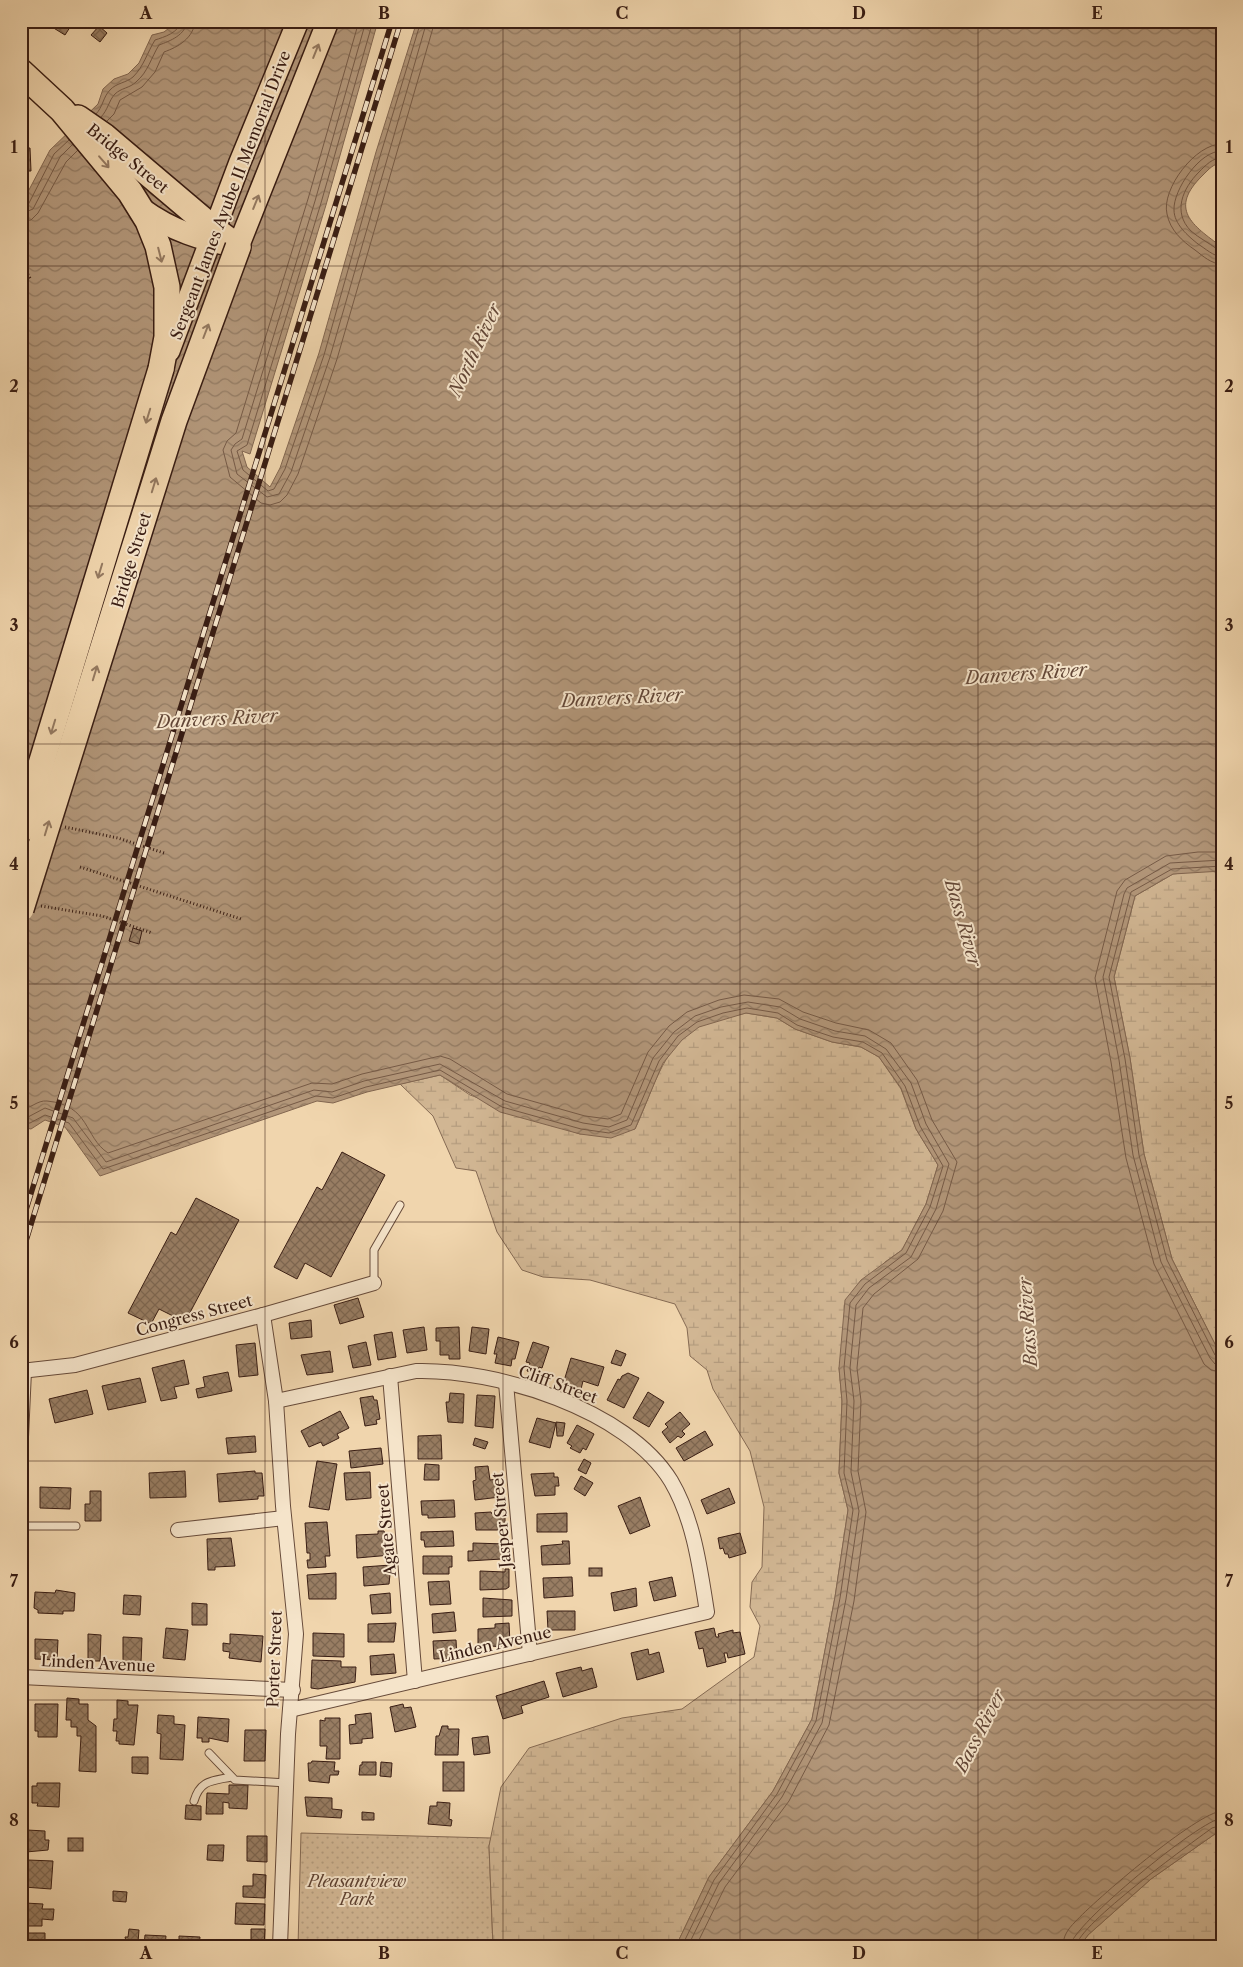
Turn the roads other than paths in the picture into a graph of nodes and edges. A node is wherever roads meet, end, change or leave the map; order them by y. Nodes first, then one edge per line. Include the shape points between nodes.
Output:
1 (298, 21) edge
2 (328, 21) edge
3 (21, 72) edge
4 (62, 110) junction
5 (142, 210) junction
6 (212, 236) junction
7 (238, 247) junction
8 (161, 369) junction
9 (21, 830) edge
10 (30, 907) edge
11 (400, 1205) dead end
12 (374, 1283) joint
13 (263, 1315) junction
14 (22, 1371) edge
15 (390, 1376) junction
16 (506, 1384) junction
17 (276, 1401) junction
18 (21, 1437) edge
19 (284, 1518) junction
20 (21, 1526) edge
21 (76, 1526) dead end
22 (178, 1530) dead end
23 (707, 1612) joint
24 (530, 1654) junction
25 (21, 1677) edge
26 (416, 1681) junction
27 (293, 1690) junction
28 (290, 1710) junction
29 (209, 1753) dead end
30 (231, 1777) junction
31 (286, 1783) junction
32 (194, 1801) dead end
33 (280, 1946) edge

1 - 6 main road, Sergeant James Ayube II Memorial Drive
7 -> 2 main road, Sergeant James Ayube II Memorial Drive
3 - 4 highway, Bridge Street
4 -> 5 highway, Bridge Street
4 - 6 highway, Bridge Street via 104,136
5 - 6 main road, Bridge Street via 175,230
5 -> 8 highway, Bridge Street via 158,246 167,287 167,337
6 - 7 highway, Bridge Street
6 - 8 main road, Sergeant James Ayube II Memorial Drive
10 -> 7 highway, Bridge Street, bridge via 32,875 174,421
8 -> 9 highway, Bridge Street, bridge
11 - 12 lane via 374,1250
12 - 13 street, Congress Street
13 - 14 street, Congress Street via 75,1365
13 - 17 street, Porter Street
14 - 18 street
15 - 16 street, Cliff Street via 440,1370
15 - 17 street, Cliff Street
15 - 26 street, Agate Street
16 - 23 street, Cliff Street via 596,1416 619,1428 656,1460 675,1488 690,1526
16 - 24 street, Jasper Street
17 - 19 street, Porter Street
19 - 22 street
19 - 27 street, Porter Street via 296,1634
20 - 21 lane
23 - 24 street, Linden Avenue
24 - 26 street, Linden Avenue
25 - 27 street, Linden Avenue
26 - 28 street, Linden Avenue
27 - 28 street, Porter Street
28 - 31 street, Porter Street
29 - 30 lane
30 - 31 lane via 235,1780
30 - 32 lane via 204,1783 198,1788
31 - 33 street, Porter Street

